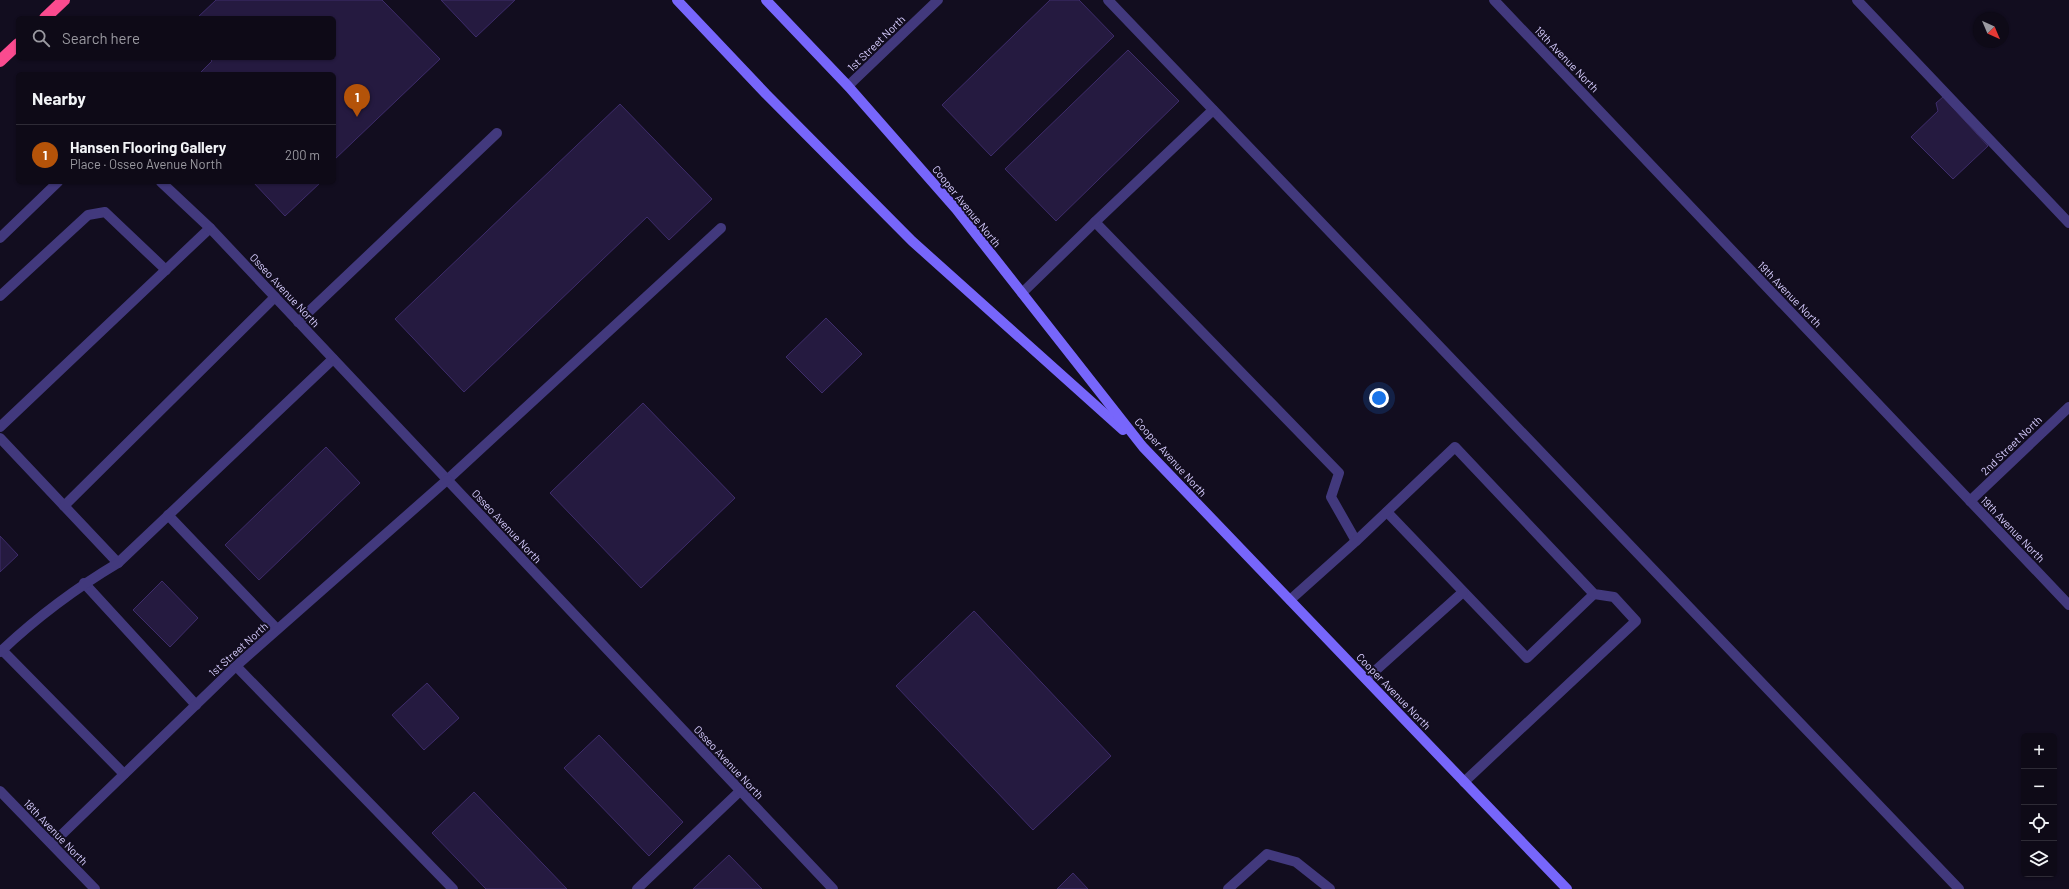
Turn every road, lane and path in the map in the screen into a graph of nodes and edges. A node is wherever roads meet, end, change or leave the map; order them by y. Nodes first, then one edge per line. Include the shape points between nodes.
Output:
1 (64, 0) edge
2 (677, 0) edge
3 (766, 0) edge
4 (938, 0) edge
5 (1108, 0) edge
6 (1494, 0) edge
7 (1857, 0) edge
8 (47, 16) edge
9 (16, 46) edge
10 (0, 61) edge
11 (848, 86) junction
12 (1214, 110) junction
13 (497, 133) dead end
14 (56, 184) edge
15 (163, 184) edge
16 (1095, 222) junction
17 (2069, 224) edge
18 (210, 228) junction
19 (721, 228) dead end
20 (0, 238) edge
21 (166, 270) junction
22 (1022, 293) junction
23 (0, 296) edge
24 (275, 297) junction
25 (298, 322) junction
26 (333, 359) junction
27 (2069, 407) edge
28 (0, 427) edge
29 (0, 438) edge
30 (1143, 447) junction
31 (447, 480) junction
32 (1970, 501) junction
33 (64, 506) junction
34 (1387, 512) junction
35 (168, 515) junction
36 (1356, 541) junction
37 (118, 562) junction
38 (84, 583) junction
39 (1463, 592) junction
40 (1594, 594) junction
41 (1290, 600) junction
42 (2069, 605) edge
43 (277, 629) junction
44 (1, 651) edge
45 (236, 666) junction
46 (1366, 679) junction
47 (196, 705) junction
48 (124, 774) junction
49 (1464, 782) junction
50 (0, 791) edge
51 (740, 791) junction
52 (52, 844) junction
53 (95, 889) edge
54 (453, 889) edge
55 (637, 889) edge
56 (833, 889) edge
57 (1228, 889) edge
58 (1330, 889) edge
59 (1567, 889) edge
60 (1959, 889) edge

1 - 8 highway
2 - 30 main road via 912,241
3 - 11 main road, Cooper Avenue North
4 - 11 street, 1st Street North
5 - 12 street
6 - 32 street, 19th Avenue North
7 - 17 street
9 - 10 highway
11 - 22 main road, Cooper Avenue North via 956,209
12 - 16 street
12 - 60 street
13 - 25 street
14 - 20 street
15 - 18 street, Osseo Avenue North
16 - 22 street
16 - 36 street via 1339,472 1331,497
18 - 21 street
18 - 24 street, Osseo Avenue North
19 - 31 street, 1st Street North
21 - 23 street via 105,212 88,215
21 - 28 street
22 - 30 main road, Cooper Avenue North
24 - 25 street, Osseo Avenue North
24 - 33 street
25 - 26 street, Osseo Avenue North
26 - 31 street, Osseo Avenue North
26 - 35 street
27 - 32 street, 2nd Street North
29 - 33 street
30 - 41 main road, Cooper Avenue North
31 - 43 street, 1st Street North
31 - 51 street, Osseo Avenue North
32 - 42 street, 19th Avenue North
33 - 37 street
34 - 36 street
34 - 39 street
34 - 40 street via 1455,447
35 - 37 street
35 - 43 street
36 - 41 street
37 - 38 street
38 - 44 street via 18,634
38 - 47 street
39 - 40 street via 1527,658
39 - 46 street
40 - 49 street via 1614,597 1636,621
41 - 46 main road, Cooper Avenue North
43 - 45 street, 1st Street North
44 - 48 street
45 - 47 street, 1st Street North
45 - 54 street
46 - 49 main road, Cooper Avenue North
47 - 48 street, 1st Street North
48 - 52 street, 1st Street North
49 - 59 main road, Cooper Avenue North
50 - 52 street, 18th Avenue North
51 - 55 street
51 - 56 street, Osseo Avenue North
52 - 53 street, 18th Avenue North
57 - 58 street via 1267,854 1296,862

